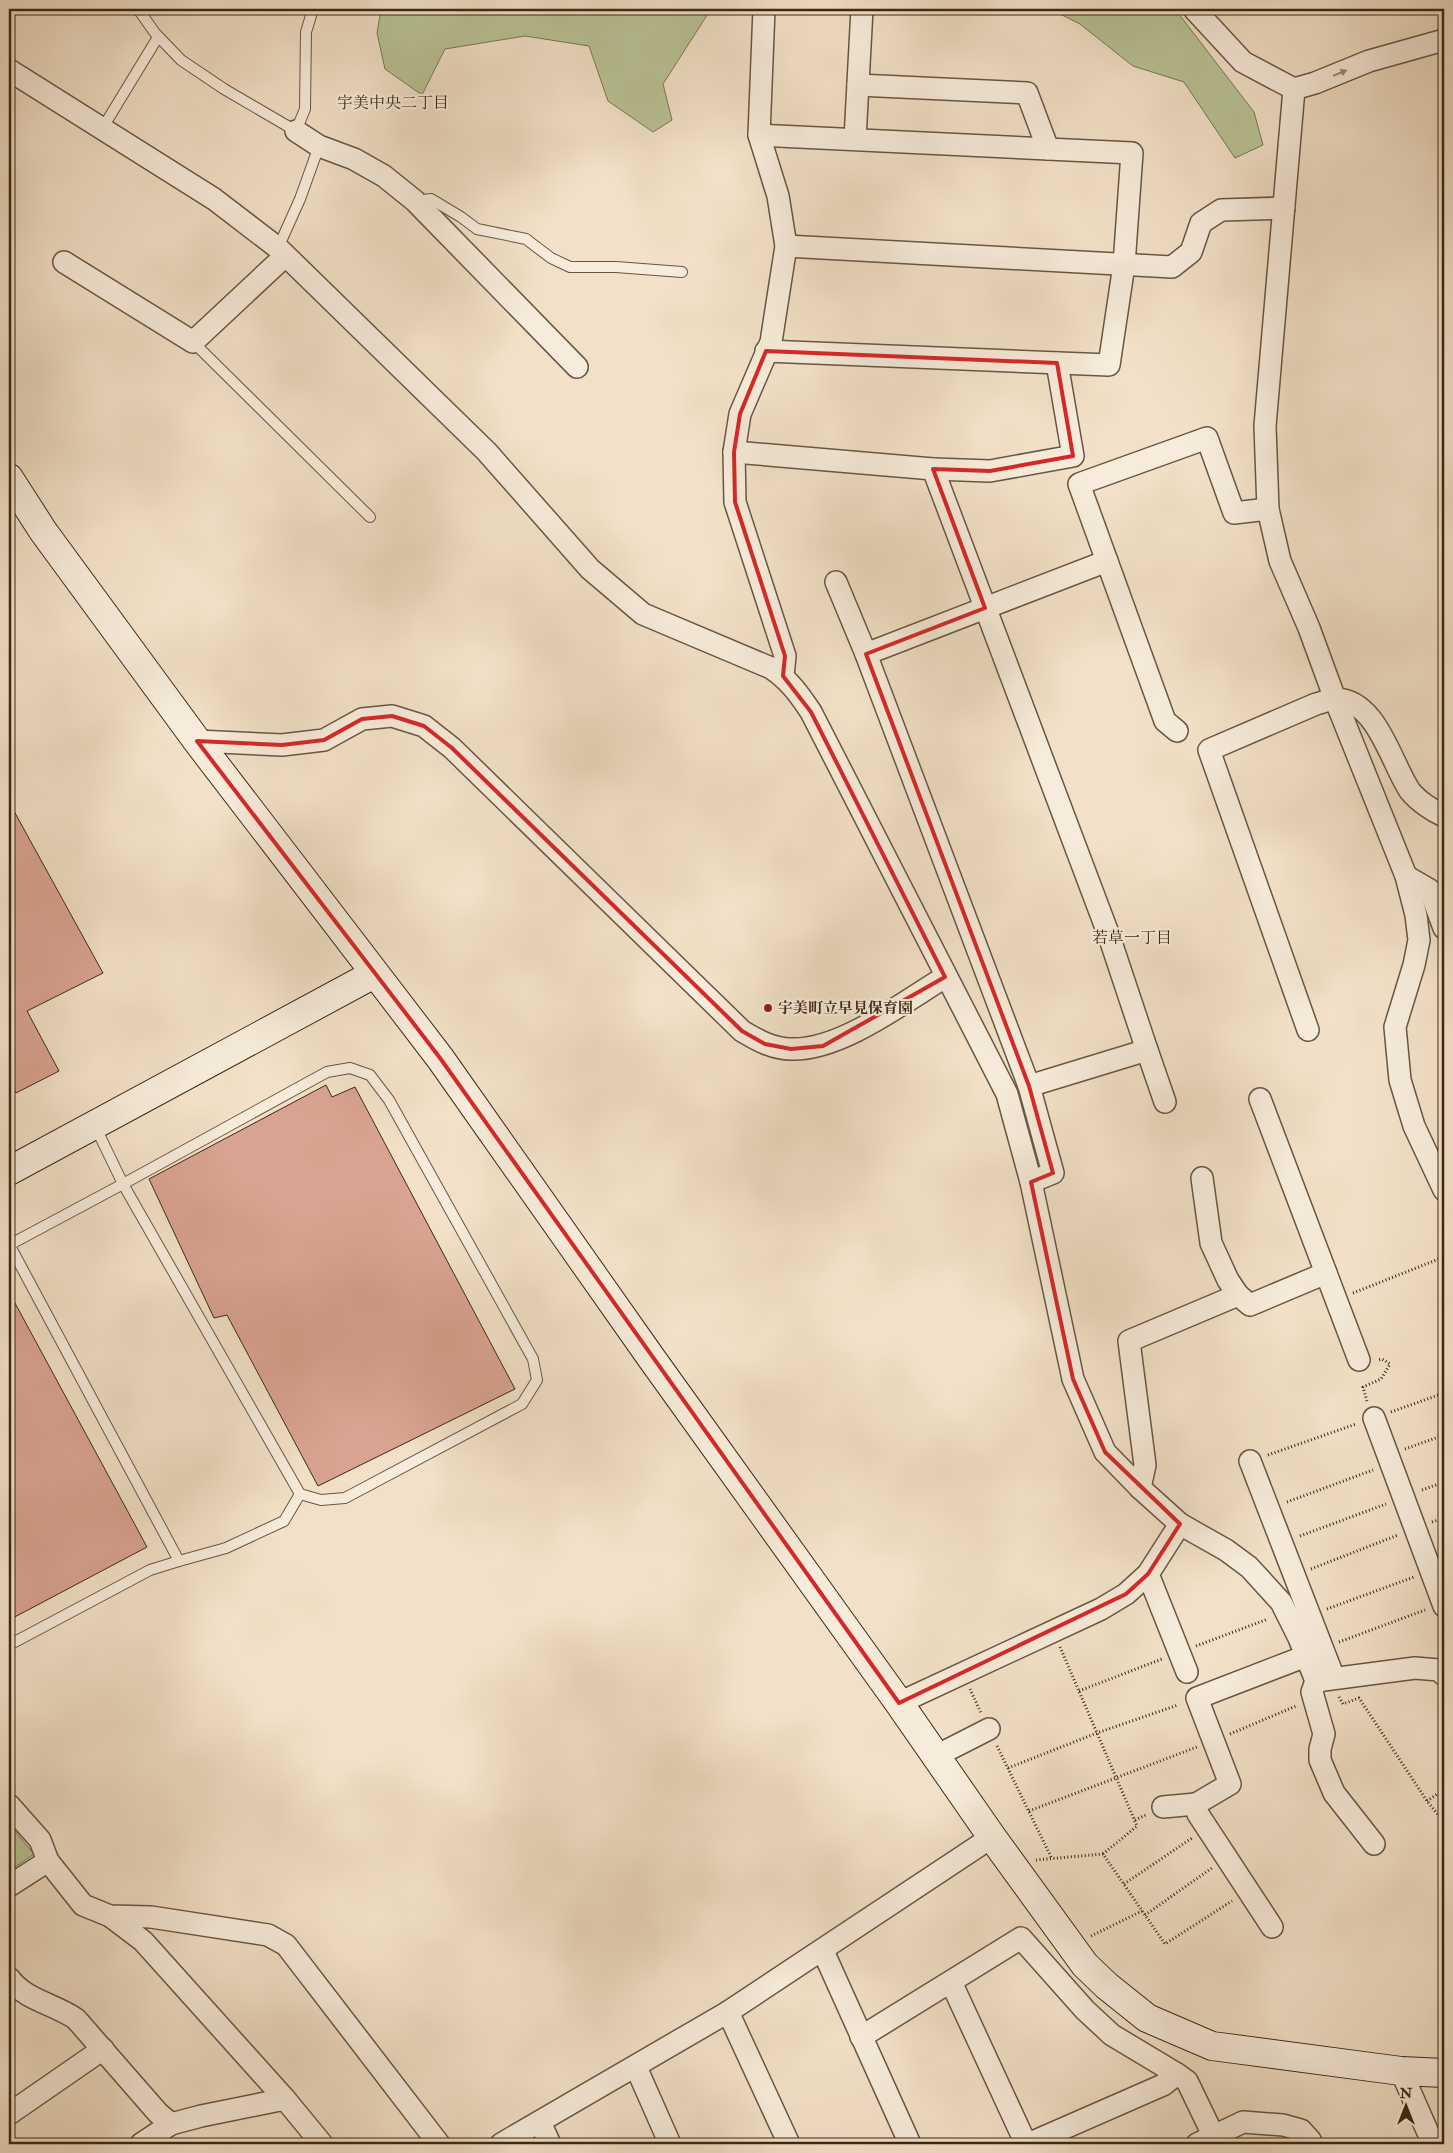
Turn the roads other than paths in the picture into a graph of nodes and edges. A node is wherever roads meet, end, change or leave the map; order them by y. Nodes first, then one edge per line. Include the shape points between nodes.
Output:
1 (138, 9) edge
2 (313, 9) edge
3 (764, 9) edge
4 (862, 9) edge
5 (1194, 9) edge
6 (158, 37) junction
7 (1444, 40) edge
8 (9, 70) edge
9 (858, 85) junction
10 (1294, 88) junction
11 (102, 129) junction
12 (296, 130) junction
13 (759, 135) junction
14 (855, 139) junction
15 (319, 146) junction
16 (1048, 149) junction
17 (415, 201) junction
18 (1284, 208) junction
19 (786, 246) junction
20 (282, 252) junction
21 (64, 262) dead end
22 (1124, 265) junction
23 (682, 272) dead end
24 (193, 342) junction
25 (766, 350) junction
26 (1057, 363) junction
27 (578, 367) dead end
28 (734, 452) junction
29 (933, 469) junction
30 (9, 478) edge
31 (1268, 509) junction
32 (370, 517) dead end
33 (1107, 560) junction
34 (836, 582) dead end
35 (986, 608) junction
36 (866, 654) junction
37 (783, 676) junction
38 (1335, 699) junction
39 (1177, 731) dead end
40 (197, 741) junction
41 (1444, 816) edge
42 (1406, 876) junction
43 (1444, 928) edge
44 (374, 974) junction
45 (945, 977) junction
46 (1308, 1030) dead end
47 (1147, 1050) junction
48 (1029, 1086) junction
49 (1260, 1099) dead end
50 (1165, 1102) dead end
51 (94, 1125) junction
52 (9, 1171) edge
53 (1202, 1178) dead end
54 (1031, 1182) junction
55 (123, 1184) junction
56 (1444, 1190) edge
57 (9, 1244) edge
58 (1326, 1273) junction
59 (1238, 1295) junction
60 (1359, 1360) road end
61 (1374, 1418) road end
62 (1250, 1461) road end
63 (1140, 1488) junction
64 (300, 1494) junction
65 (1180, 1524) junction
66 (180, 1561) junction
67 (1148, 1574) junction
68 (1444, 1605) edge
69 (9, 1646) edge
70 (1314, 1652) junction
71 (1183, 1662) road end
72 (1443, 1669) edge
73 (1323, 1683) junction
74 (899, 1703) junction
75 (989, 1729) road end
76 (936, 1756) junction
77 (9, 1804) edge
78 (1196, 1804) junction
79 (1163, 1807) dead end
80 (992, 1837) junction
81 (1374, 1844) dead end
82 (48, 1861) junction
83 (9, 1886) edge
84 (110, 1916) junction
85 (1272, 1927) dead end
86 (823, 1951) junction
87 (951, 1982) junction
88 (13, 1990) edge
89 (728, 2012) junction
90 (861, 2037) junction
91 (103, 2049) junction
92 (636, 2067) junction
93 (1401, 2071) junction
94 (1444, 2072) edge
95 (1177, 2074) junction
96 (285, 2099) junction
97 (9, 2114) edge
98 (540, 2122) junction
99 (171, 2124) junction
100 (1205, 2141) edge
101 (141, 2144) edge
102 (322, 2144) edge
103 (439, 2144) edge
104 (501, 2144) edge
105 (550, 2144) edge
106 (670, 2144) edge
107 (789, 2144) edge
108 (910, 2144) edge
109 (1027, 2144) edge
110 (1312, 2144) edge
111 (1433, 2144) edge

1 - 6 lane
2 - 12 lane via 306,32 305,109
3 - 13 street
4 - 9 street
5 - 10 street via 1243,62
6 - 11 lane
6 - 12 lane via 180,60 202,75
10 -> 7 street via 1369,61
8 - 11 street
9 - 14 street
9 - 16 street via 1027,93
10 - 18 street
11 - 20 street via 214,199
12 - 15 street
13 - 14 street
13 - 19 street via 778,196
14 - 16 street
15 - 17 street via 369,167
15 - 20 lane
16 - 22 street via 1132,153
17 - 23 lane via 431,200 477,229 526,239 570,268 616,267
17 - 27 street
18 - 22 street via 1221,210 1201,223 1191,252 1172,266
18 - 31 street via 1265,426
19 - 22 street
19 - 25 street via 771,342
20 - 24 street
20 - 37 street via 487,452 605,582 643,614
21 - 24 street
22 - 26 street via 1109,365
24 - 32 lane
25 - 26 street
25 - 28 street via 740,414
26 - 29 street via 1073,456 990,471
28 - 29 street
28 - 37 street via 735,502 785,656
29 - 35 street
30 - 40 street via 43,531
31 - 33 street via 1234,513 1207,438 1079,484
31 - 38 street via 1280,562
33 - 35 street
33 - 39 street via 1165,721
34 - 36 street
35 - 36 street
35 - 47 street via 1108,934
36 - 48 street
37 - 45 street via 811,712
38 - 41 street via 1358,705 1384,739 1411,791
38 - 42 street
38 - 46 street via 1208,750
40 - 44 street
40 - 45 street via 282,745 324,740 362,719 392,716 424,726 452,748 742,1031 765,1044 791,1049 823,1046 859,1029
42 - 43 street via 1430,890
42 - 56 street via 1419,940 1394,1027 1400,1080 1414,1126
44 - 51 street
44 - 74 street via 440,1058
45 - 54 street via 1007,1094
47 - 48 street
47 - 50 street
48 - 54 street via 1054,1173
49 - 58 street
51 - 52 street
51 - 55 lane
53 - 59 street via 1211,1244
54 - 63 street via 1073,1378 1105,1452
55 - 57 lane
55 - 64 lane
55 - 64 lane via 327,1072 350,1068 370,1075 389,1100 533,1359 537,1380 522,1404 344,1498 321,1500
57 - 66 lane
58 - 59 street via 1250,1305
58 - 60 street
59 - 63 street via 1129,1341 1145,1465
61 - 68 street
62 - 70 street via 1310,1616
63 - 65 street
64 - 66 lane via 284,1521 226,1548
65 - 67 street
65 - 70 street via 1249,1567 1281,1602
66 - 69 lane via 150,1570
67 - 71 street
67 - 74 street via 1126,1594 1101,1609
70 - 73 street
70 - 78 street via 1197,1698 1230,1784
72 - 73 street via 1415,1668
73 - 81 street via 1324,1734 1320,1760 1334,1793
74 - 76 street
75 - 76 street
76 - 80 street
77 - 82 street via 40,1840
78 - 79 street
78 - 85 street via 1198,1814
80 - 86 street
80 - 93 street via 1086,1965 1147,2018 1212,2046
82 - 83 street
82 - 84 street via 84,1905
84 - 96 street via 143,1941
84 - 103 street via 151,1917 268,1936 286,1946
86 - 89 street
86 - 90 street
87 - 90 street
87 - 95 street via 1021,1938 1085,2010 1112,2035
87 - 109 street
88 - 91 street via 76,2018
89 - 92 street
89 - 107 street
90 - 108 street
91 - 97 street
91 - 99 street
92 - 98 street
92 - 106 street
93 - 94 street
93 - 111 street
95 - 100 street via 1187,2081
95 - 109 street via 1163,2085
96 - 99 street
96 - 102 street
98 - 104 street
98 - 105 street
99 - 101 street
100 - 110 street via 1243,2122 1301,2130

